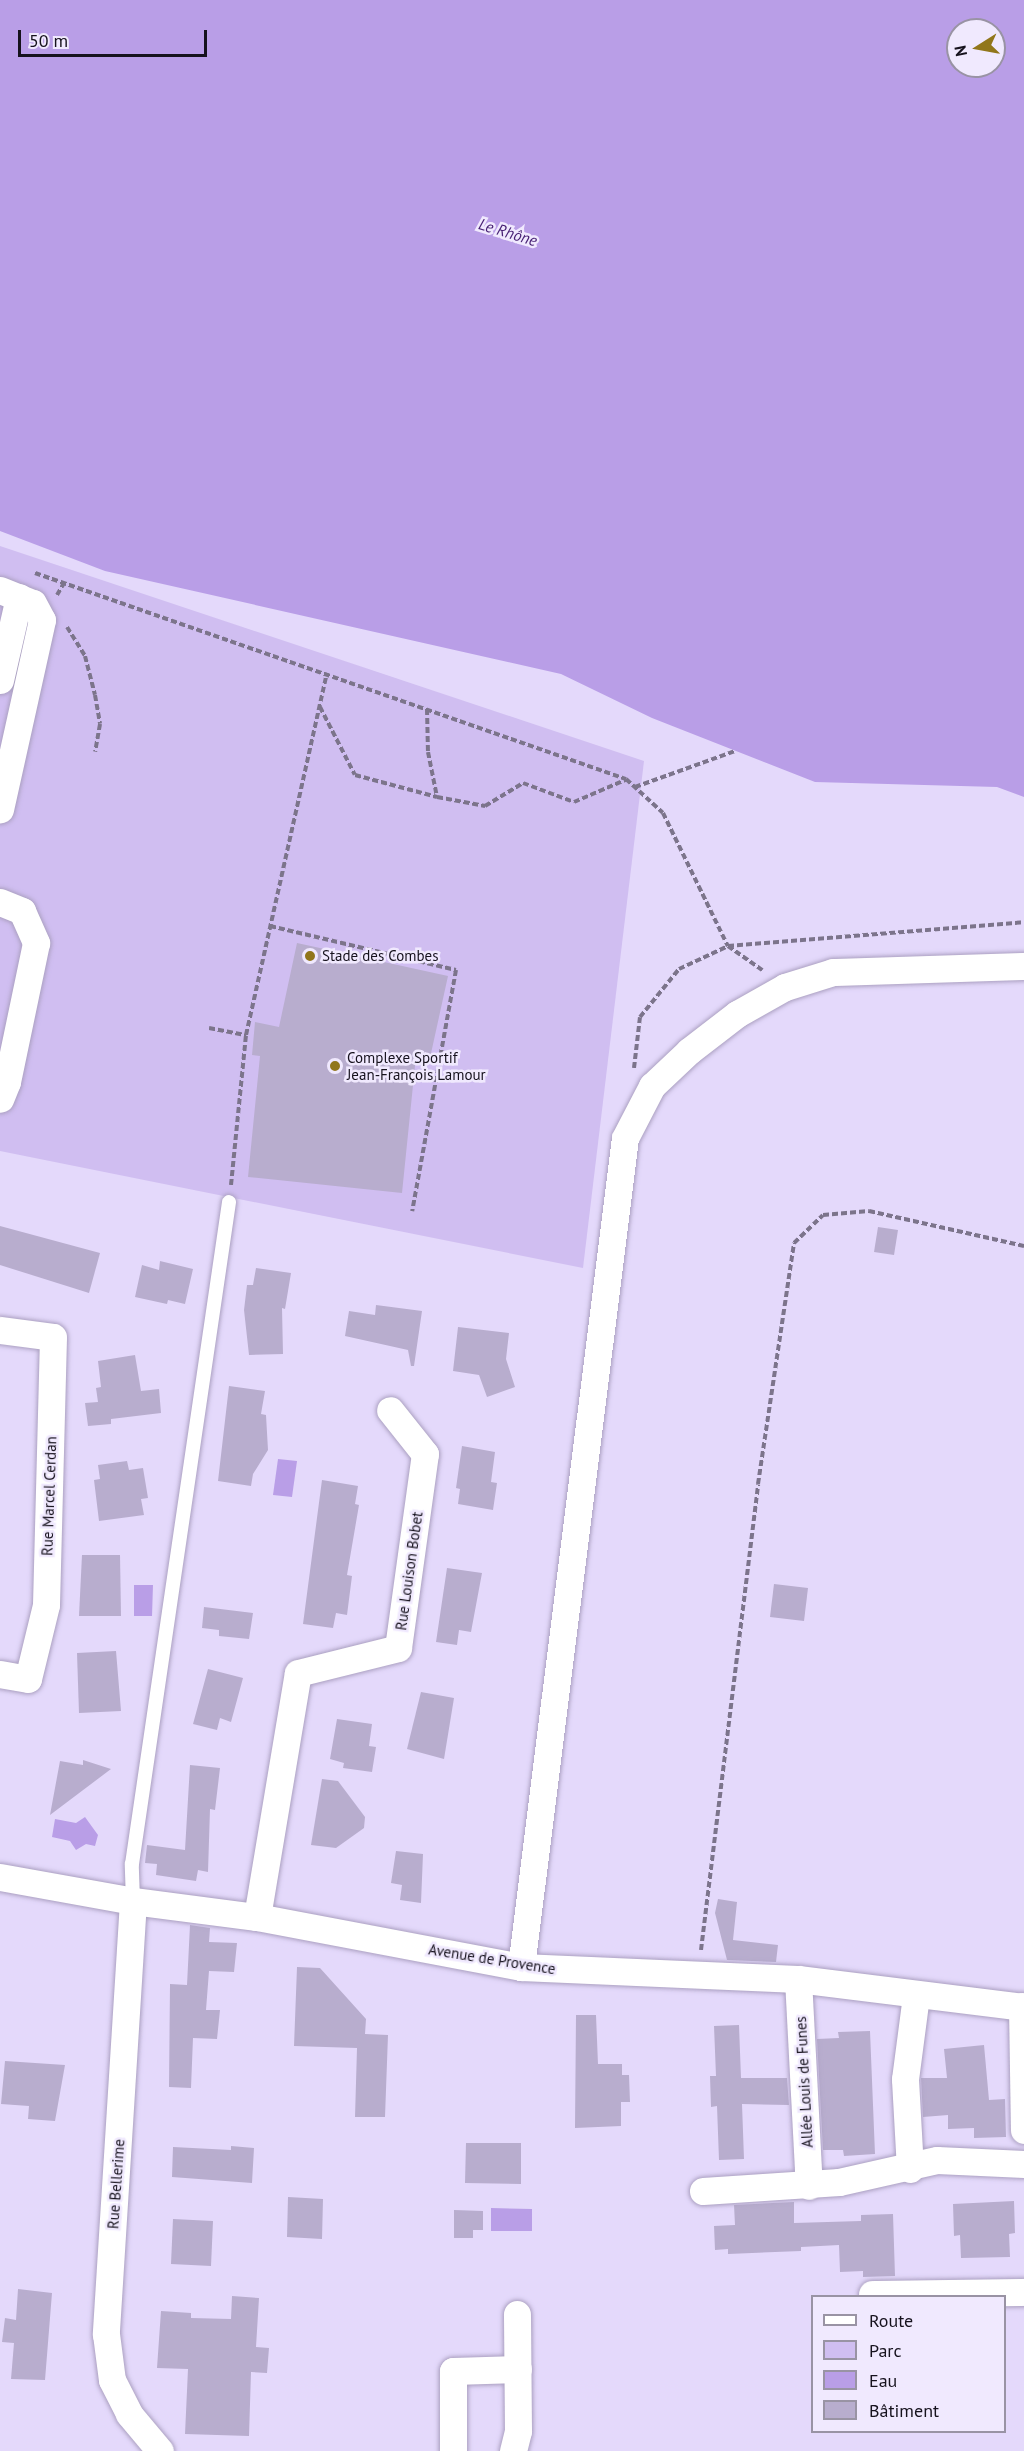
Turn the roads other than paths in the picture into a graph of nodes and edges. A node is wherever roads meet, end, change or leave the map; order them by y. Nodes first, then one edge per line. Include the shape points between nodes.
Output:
1 (10, 593) edge
2 (0, 680) edge
3 (0, 809) edge
4 (0, 902) edge
5 (1024, 966) edge
6 (0, 1099) edge
7 (229, 1202) road end
8 (0, 1330) edge
9 (390, 1410) dead end
10 (0, 1674) edge
11 (0, 1877) edge
12 (133, 1901) junction
13 (257, 1917) junction
14 (521, 1967) junction
15 (798, 1978) junction
16 (916, 1995) junction
17 (1023, 2006) edge
18 (1024, 2130) edge
19 (1024, 2164) edge
20 (910, 2169) junction
21 (809, 2186) junction
22 (703, 2191) dead end
23 (1024, 2292) edge
24 (872, 2294) dead end
25 (517, 2314) dead end
26 (518, 2369) junction
27 (160, 2451) edge
28 (453, 2451) edge
29 (513, 2451) edge

1 - 2 street
1 - 3 street via 33,603 42,620
4 - 6 street via 22,911 36,943
5 - 14 street via 833,972 785,987 737,1014 689,1051 652,1086 625,1138
7 - 12 lane via 132,1864
8 - 10 street, Rue Marcel Cerdan via 53,1337 46,1605 28,1679
9 - 13 street, Rue Louison Bobet via 425,1454 398,1648 298,1673
11 - 12 street, Avenue de Provence
12 - 13 street, Avenue de Provence
12 - 27 street, Rue Bellerime via 106,2334 112,2380 129,2414
13 - 14 street, Avenue de Provence
14 - 15 street, Avenue de Provence
15 - 16 street, Avenue de Provence
15 - 21 street, Allée Louis de Funes
16 - 17 street, Avenue de Provence
16 - 20 street via 905,2079
17 - 18 street
19 - 20 street via 959,2159 937,2160
20 - 21 street
21 - 22 street
23 - 24 street
25 - 26 street
26 - 28 street via 453,2370
26 - 29 street via 519,2431

